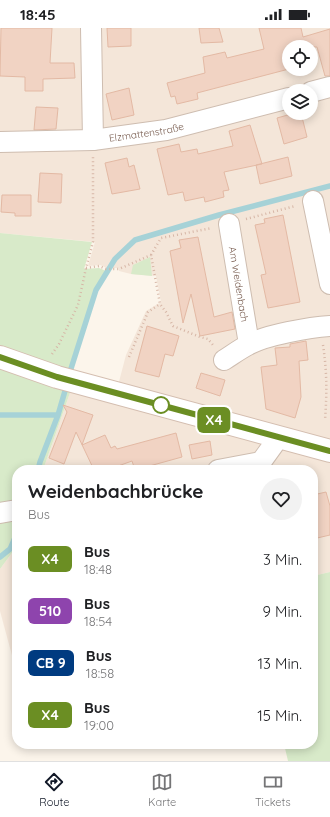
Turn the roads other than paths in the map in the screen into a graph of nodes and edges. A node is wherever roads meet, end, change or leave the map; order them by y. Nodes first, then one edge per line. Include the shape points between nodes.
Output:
1 (91, 28) edge
2 (330, 87) edge
3 (318, 90) edge
4 (282, 100) edge
5 (94, 140) junction
6 (0, 142) edge
7 (313, 201) dead end
8 (229, 224) dead end
9 (330, 284) edge
10 (325, 326) edge
11 (249, 344) junction
12 (0, 357) edge
13 (224, 360) road end
14 (279, 437) junction
15 (330, 451) edge
16 (245, 465) edge
17 (12, 511) edge
18 (0, 513) edge

1 - 5 street
2 - 3 street
4 - 5 street, Elzmattenstraße via 166,130
5 - 6 street, Elzmattenstraße
7 - 9 street
8 - 11 street, Am Weidenbach
10 - 11 street
11 - 13 street
12 - 14 street via 57,377
14 - 15 street
14 - 16 street via 261,462
17 - 18 street

